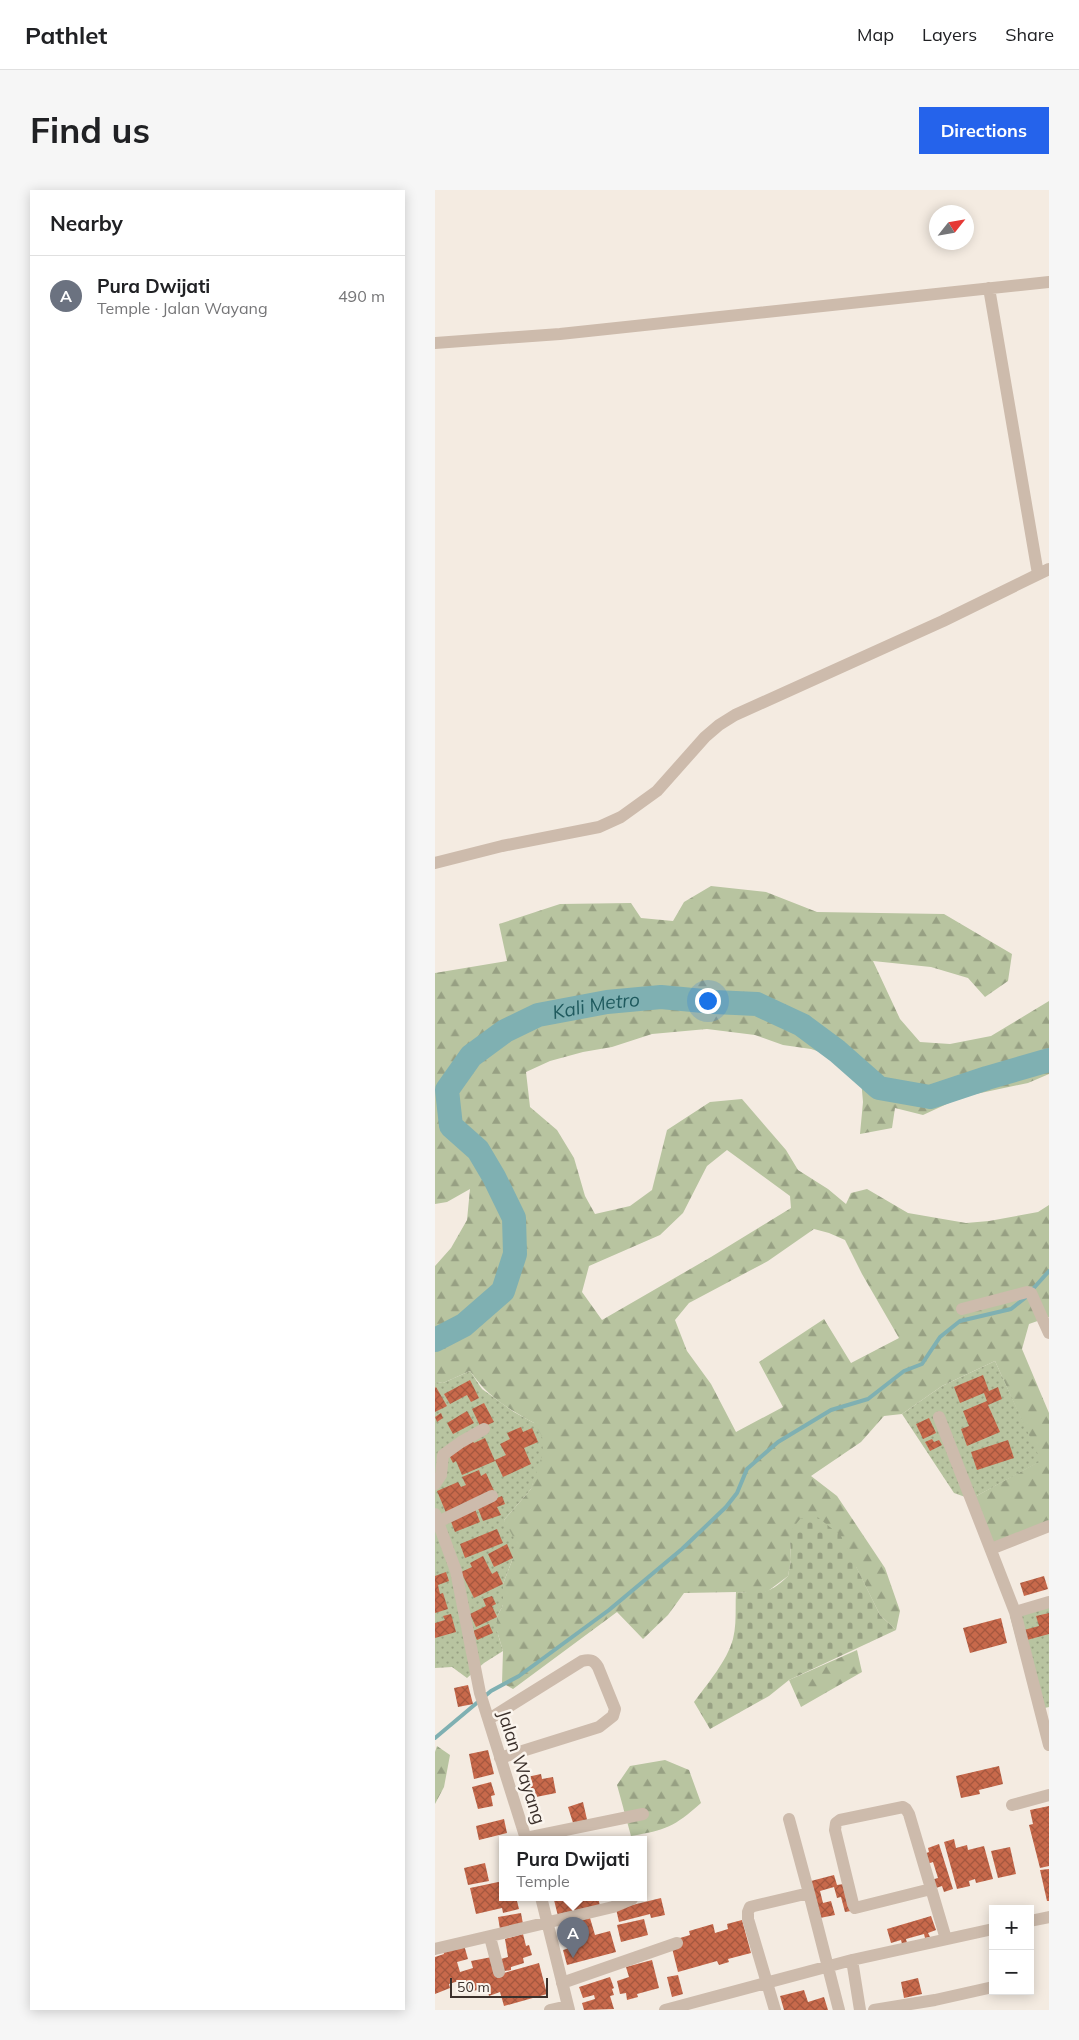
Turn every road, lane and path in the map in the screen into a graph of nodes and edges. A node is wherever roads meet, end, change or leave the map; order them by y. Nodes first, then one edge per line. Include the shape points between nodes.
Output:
1 (1049, 282) edge
2 (989, 288) junction
3 (435, 343) edge
4 (1043, 572) edge
5 (435, 863) edge
6 (962, 1309) dead end
7 (1049, 1333) edge
8 (939, 1417) dead end
9 (484, 1430) dead end
10 (435, 1484) edge
11 (492, 1496) dead end
12 (437, 1518) edge
13 (1049, 1526) edge
14 (991, 1549) junction
15 (1049, 1602) edge
16 (1015, 1612) junction
17 (489, 1719) junction
18 (1049, 1744) edge
19 (500, 1758) junction
20 (1049, 1795) edge
21 (1012, 1805) dead end
22 (643, 1814) dead end
23 (789, 1819) dead end
24 (525, 1836) edge
25 (540, 1836) edge
26 (931, 1889) junction
27 (809, 1893) junction
28 (542, 1901) edge
29 (627, 1901) edge
30 (1049, 1917) edge
31 (1034, 1920) edge
32 (547, 1924) junction
33 (989, 1930) edge
34 (491, 1937) junction
35 (946, 1939) junction
36 (677, 1943) dead end
37 (435, 1949) edge
38 (852, 1960) junction
39 (829, 1966) junction
40 (499, 1972) dead end
41 (562, 1982) junction
42 (769, 1984) junction
43 (989, 1988) edge
44 (569, 2008) edge
45 (550, 2010) edge
46 (665, 2010) edge
47 (775, 2010) edge
48 (839, 2010) edge
49 (860, 2010) edge
50 (874, 2010) edge

1 - 2 street
2 - 3 street via 560,334
2 - 4 street
4 - 5 street via 735,715 705,737 657,791 621,817 599,827
6 - 7 street via 1031,1293
8 - 14 street
9 - 10 street via 446,1451 441,1475
11 - 12 street
12 - 17 street, Jalan Wayang via 456,1571 480,1693
13 - 14 street
14 - 16 street
15 - 16 street
16 - 18 street
17 - 19 street, Jalan Wayang
17 - 19 street via 588,1660 594,1661 598,1667 615,1709 613,1716 599,1727
19 - 24 street, Jalan Wayang
20 - 21 street
22 - 25 street
23 - 27 street
26 - 26 street via 907,1809 836,1823 839,1849 855,1908
26 - 35 street
27 - 39 street
27 - 42 street via 750,1907 748,1919
28 - 32 street
29 - 32 street
30 - 31 street
32 - 34 street
32 - 41 street
33 - 35 street
34 - 37 street
34 - 40 street
35 - 38 street
36 - 41 street
38 - 39 street
38 - 49 street
39 - 42 street
39 - 48 street
41 - 44 street
42 - 46 street
42 - 47 street
43 - 50 street
44 - 45 street

